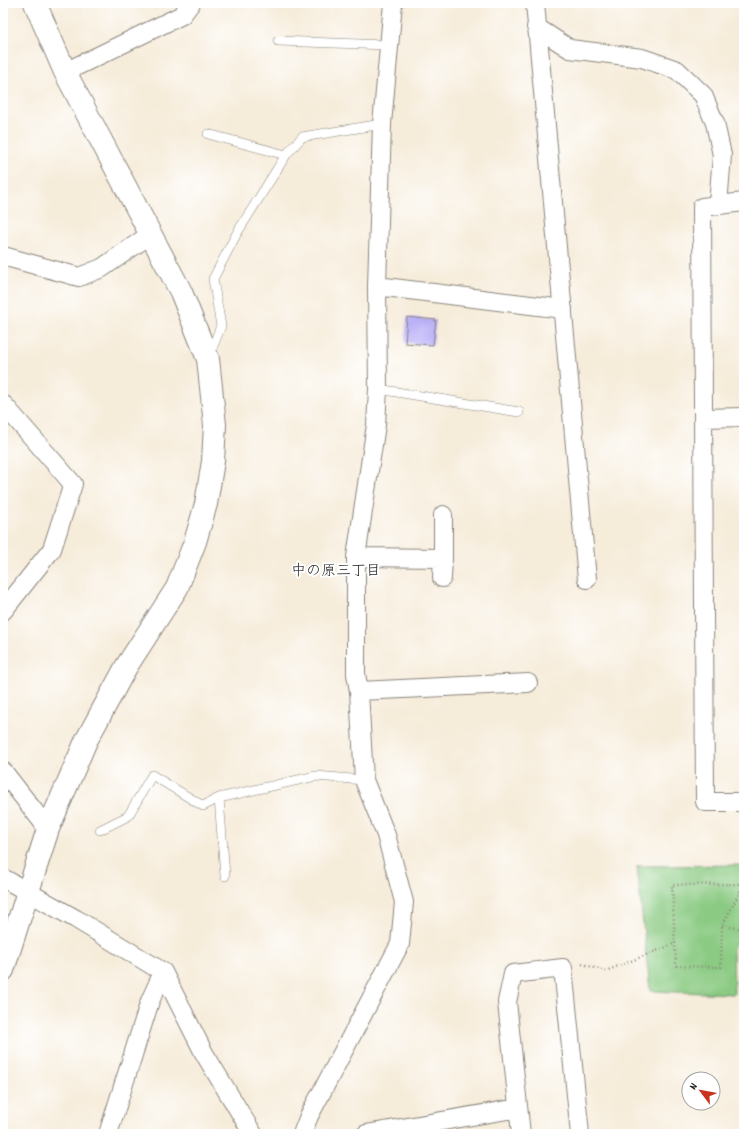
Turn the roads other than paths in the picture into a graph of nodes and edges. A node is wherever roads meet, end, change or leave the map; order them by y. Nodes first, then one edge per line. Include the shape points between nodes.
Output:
1 (35, 3) edge
2 (191, 3) edge
3 (393, 3) edge
4 (535, 3) edge
5 (536, 27) junction
6 (278, 41) dead end
7 (388, 45) junction
8 (65, 72) junction
9 (382, 124) junction
10 (208, 134) dead end
11 (286, 155) junction
12 (744, 202) edge
13 (718, 204) junction
14 (151, 234) junction
15 (3, 256) edge
16 (377, 286) junction
17 (563, 309) junction
18 (208, 359) junction
19 (378, 389) junction
20 (3, 407) edge
21 (519, 412) dead end
22 (744, 417) edge
23 (703, 418) junction
24 (443, 515) dead end
25 (356, 557) junction
26 (443, 558) junction
27 (442, 578) dead end
28 (587, 579) dead end
29 (3, 611) edge
30 (528, 683) dead end
31 (359, 692) junction
32 (3, 771) edge
33 (364, 780) junction
34 (219, 798) junction
35 (744, 802) edge
36 (48, 828) junction
37 (100, 830) dead end
38 (225, 876) dead end
39 (3, 878) edge
40 (27, 892) junction
41 (3, 970) edge
42 (163, 972) junction
43 (518, 1108) junction
44 (397, 1131) edge
45 (108, 1134) edge
46 (253, 1134) edge
47 (302, 1134) edge
48 (366, 1134) edge
49 (521, 1134) edge
50 (580, 1134) edge

1 - 8 street
2 - 8 street via 182,15
3 - 7 street
4 - 5 street
5 - 13 street via 570,50 642,58 677,70 703,95 715,123 722,155
5 - 17 street
6 - 7 lane
7 - 9 street
8 - 14 street
9 - 11 lane via 302,137
9 - 16 street
10 - 11 lane
11 - 18 lane via 237,233 213,279 221,326
12 - 13 street
13 - 23 street via 702,207
14 - 15 street via 102,268 79,277
14 - 18 street via 181,292
16 - 17 street
16 - 19 street
17 - 28 street
18 - 36 street via 215,425 213,461 206,504 195,542 177,588 126,667 86,741
19 - 21 lane
19 - 25 street via 376,425
20 - 29 street via 4,405 73,484 52,549
22 - 23 street
23 - 35 street via 705,802
24 - 26 street
25 - 26 street
25 - 31 street via 356,674
26 - 27 street
30 - 31 street
31 - 33 street
32 - 36 street
33 - 34 lane via 316,776
33 - 47 street via 386,835 404,902 400,944
34 - 37 lane via 203,806 152,775 128,816
34 - 38 lane
36 - 40 street
39 - 40 street
40 - 41 street
40 - 42 street
42 - 45 street via 150,1001
42 - 46 street via 204,1053
43 - 44 street
43 - 49 street
43 - 50 street via 507,1002 513,974 563,968
44 - 48 street

